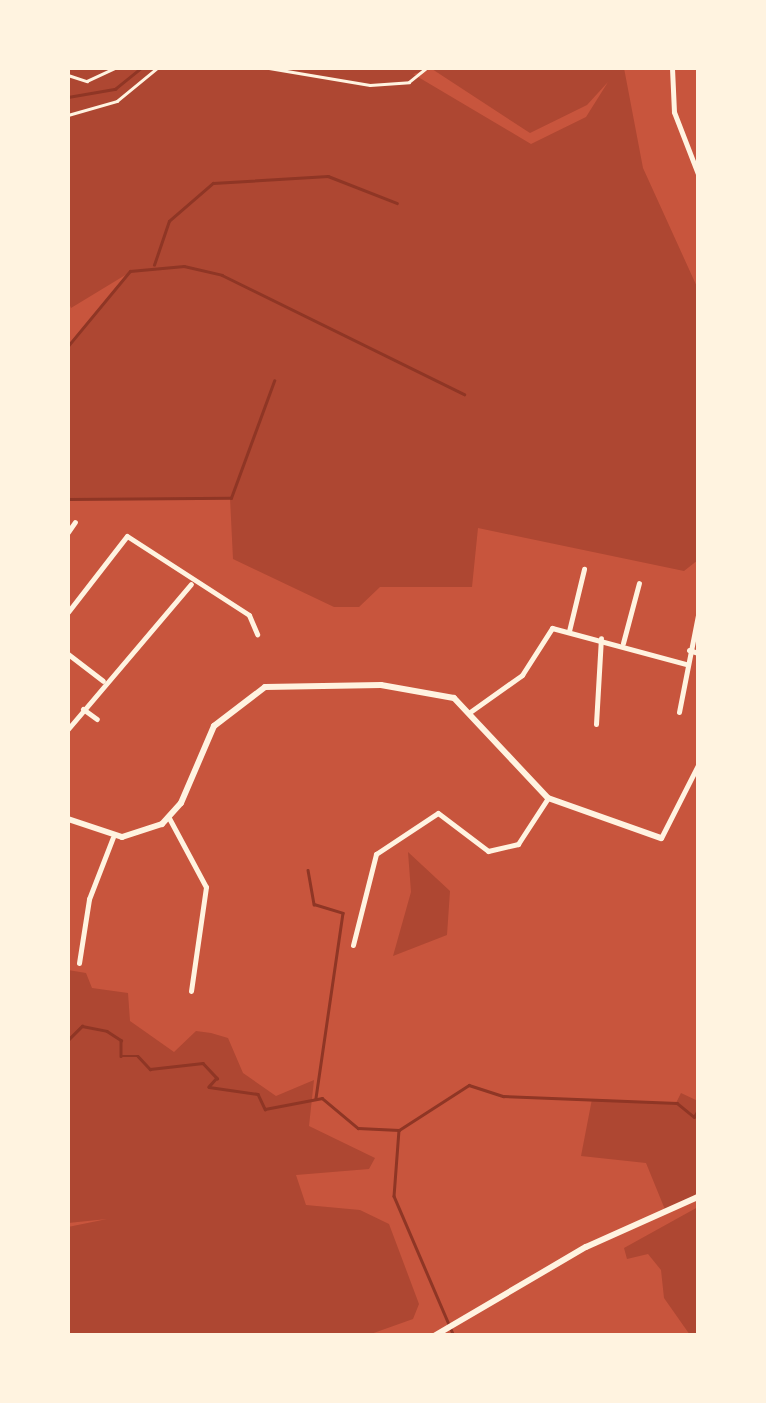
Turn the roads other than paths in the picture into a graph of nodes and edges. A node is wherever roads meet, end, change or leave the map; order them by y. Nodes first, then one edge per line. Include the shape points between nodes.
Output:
1 (672, 68) edge
2 (698, 141) edge
3 (686, 145) junction
4 (698, 174) edge
5 (75, 522) dead end
6 (68, 532) edge
7 (584, 570) dead end
8 (638, 583) dead end
9 (191, 584) junction
10 (68, 612) edge
11 (698, 615) edge
12 (569, 630) junction
13 (256, 634) dead end
14 (601, 638) junction
15 (623, 643) junction
16 (689, 650) junction
17 (698, 653) edge
18 (68, 654) edge
19 (685, 664) junction
20 (104, 681) junction
21 (83, 709) junction
22 (470, 712) junction
23 (679, 712) dead end
24 (98, 719) dead end
25 (596, 724) dead end
26 (68, 729) edge
27 (698, 765) edge
28 (548, 798) junction
29 (169, 818) junction
30 (68, 819) edge
31 (114, 837) junction
32 (662, 838) joint
33 (353, 945) dead end
34 (79, 963) dead end
35 (192, 991) dead end
36 (698, 1198) edge
37 (434, 1336) edge

1 - 3 street
2 - 3 street
3 - 4 street
5 - 6 street
7 - 12 street
8 - 15 street
9 - 10 street via 127,536
9 - 13 street via 249,615
9 - 20 street
11 - 16 street
12 - 14 street
12 - 22 street via 547,630 522,675
14 - 15 street
14 - 25 street
15 - 19 street
16 - 17 street
16 - 19 street
18 - 20 street
19 - 23 street
20 - 21 street
21 - 24 street
21 - 26 street
22 - 28 street
22 - 29 street via 429,689 265,687 214,726
27 - 32 street
28 - 32 street
28 - 33 street via 518,844 476,846 438,814 376,854
29 - 31 street
29 - 35 street via 206,887
30 - 31 street
31 - 34 street via 88,899
36 - 37 street via 586,1247

